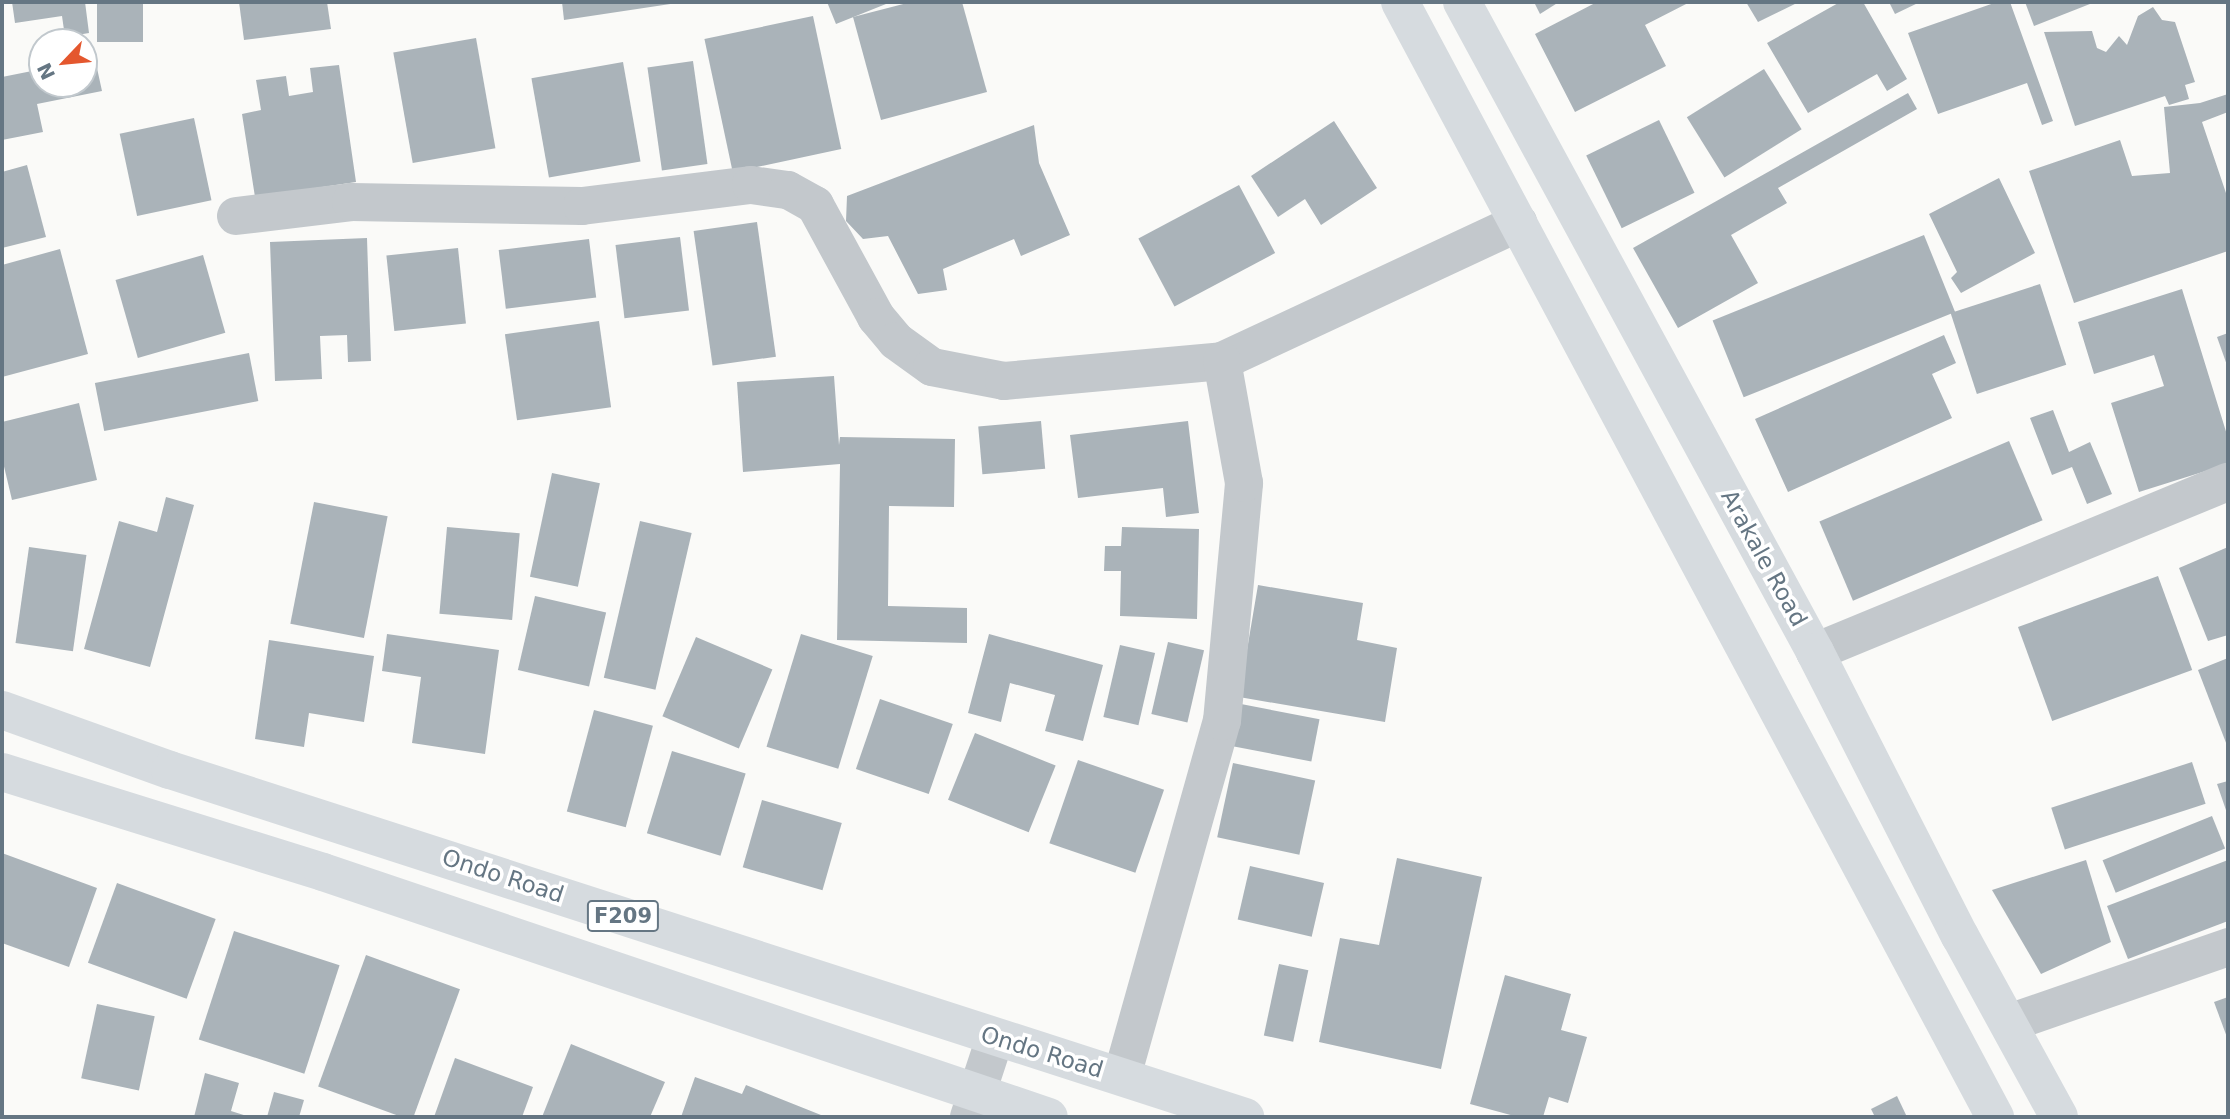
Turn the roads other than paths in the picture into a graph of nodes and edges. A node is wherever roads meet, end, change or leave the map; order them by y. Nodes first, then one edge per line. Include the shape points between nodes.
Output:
1 (1399, 2) edge
2 (1462, 2) edge
3 (236, 216) dead end
4 (1518, 223) junction
5 (1222, 361) junction
6 (2228, 482) edge
7 (1815, 652) junction
8 (2, 710) edge
9 (2, 772) edge
10 (2228, 947) edge
11 (2008, 1023) junction
12 (995, 1038) junction
13 (1122, 1076) junction
14 (972, 1105) edge
15 (1049, 1117) edge
16 (1245, 1117) edge
17 (1995, 1117) edge
18 (2059, 1117) edge

1 - 4 main road
2 - 7 main road, Arakale Road
3 - 5 street via 351,202 582,206 751,185 788,190 815,205 876,317 896,341 932,366 1004,381
4 - 5 street
4 - 17 main road
5 - 13 street via 1244,483 1222,721
6 - 7 street
7 - 11 main road, Arakale Road
8 - 12 main road, Ondo Road / F209 via 170,770
9 - 14 main road, F209 via 323,872
10 - 11 street
11 - 18 main road, Arakale Road
12 - 13 main road, Ondo Road / F209
12 - 14 street
13 - 16 main road, Ondo Road / F209
14 - 15 main road, F209

